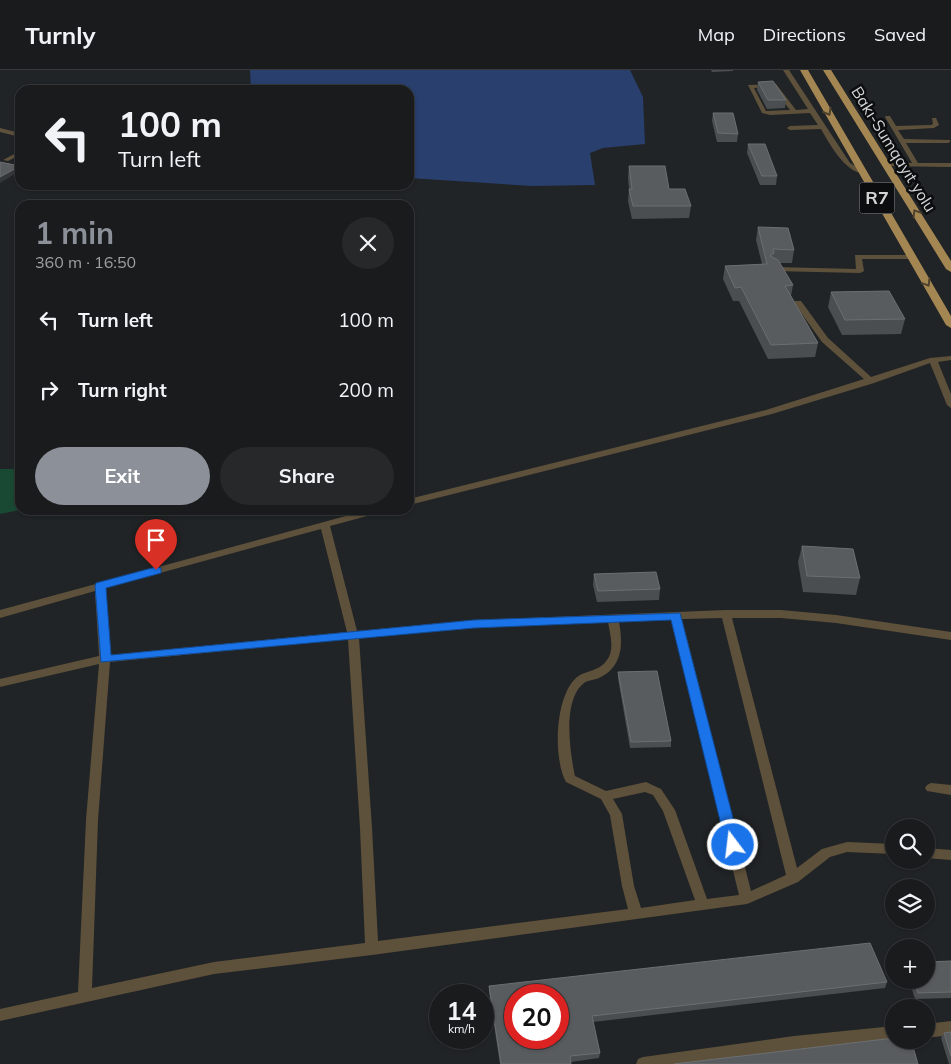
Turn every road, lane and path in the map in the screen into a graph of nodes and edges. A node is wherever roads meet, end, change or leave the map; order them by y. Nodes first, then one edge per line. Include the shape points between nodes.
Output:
1 (786, 70) edge
2 (804, 70) edge
3 (827, 70) edge
4 (812, 111) junction
5 (794, 112) junction
6 (888, 117) dead end
7 (934, 119) dead end
8 (822, 127) junction
9 (790, 128) dead end
10 (894, 128) junction
11 (0, 130) edge
12 (15, 134) edge
13 (902, 141) junction
14 (948, 141) dead end
15 (15, 156) edge
16 (6, 160) dead end
17 (916, 165) junction
18 (951, 165) edge
19 (886, 166) junction
20 (862, 172) junction
21 (911, 257) junction
22 (950, 266) edge
23 (774, 269) edge
24 (798, 303) dead end
25 (951, 325) edge
26 (951, 358) edge
27 (934, 360) junction
28 (871, 381) junction
29 (951, 405) edge
30 (414, 501) edge
31 (359, 515) edge
32 (324, 524) junction
33 (100, 586) junction
34 (0, 614) edge
35 (726, 614) junction
36 (676, 616) junction
37 (613, 618) junction
38 (353, 635) junction
39 (951, 636) edge
40 (105, 659) junction
41 (0, 682) edge
42 (931, 788) dead end
43 (951, 790) edge
44 (605, 796) junction
45 (885, 849) edge
46 (935, 854) edge
47 (951, 855) edge
48 (793, 878) junction
49 (747, 899) junction
50 (703, 905) junction
51 (636, 914) junction
52 (372, 949) junction
53 (85, 995) junction
54 (0, 1015) edge
55 (951, 1028) edge
56 (935, 1029) edge
57 (885, 1035) edge
58 (643, 1064) edge

1 - 4 lane
2 -> 20 highway, Bakı-Sumqayıt yolu / R7
3 - 19 highway, Bakı-Sumqayıt yolu / R7
4 - 5 lane
4 - 8 lane
5 - 5 lane via 764,112 750,86 774,85
6 - 10 lane
7 - 10 lane via 936,125 932,127
8 - 9 lane
8 - 20 lane via 848,164
10 - 13 lane
11 - 12 lane
13 - 14 lane
13 - 17 lane
15 - 16 lane
17 - 18 lane
17 - 19 lane
22 -> 19 highway, Bakı-Sumqayıt yolu / R7
20 - 21 highway, Bakı-Sumqayıt yolu / R7
21 - 23 lane via 858,256 860,271
21 -> 25 highway, Bakı-Sumqayıt yolu / R7
24 - 28 lane via 825,340
26 - 27 lane
27 - 28 lane
27 - 29 lane
28 - 30 lane via 769,412
31 - 32 lane
32 - 33 lane
32 - 38 lane
33 - 34 lane
33 - 40 lane
35 - 36 lane
35 - 39 lane via 836,619
35 - 48 lane
36 - 37 lane
36 - 49 lane
37 - 38 lane via 474,624
37 - 44 lane via 618,652 602,672 581,679 572,690 566,716 564,752 570,779
38 - 40 lane
38 - 52 lane
40 - 41 lane
40 - 53 lane via 92,820
42 - 43 lane
44 - 50 lane via 646,787 657,792 669,810
44 - 51 lane via 616,814
45 - 48 lane via 847,847 826,853
46 - 47 lane
48 - 49 lane
49 - 50 lane
50 - 51 lane
51 - 52 lane
52 - 53 lane via 214,968
53 - 54 lane
55 - 56 lane
57 - 58 lane via 794,1043

